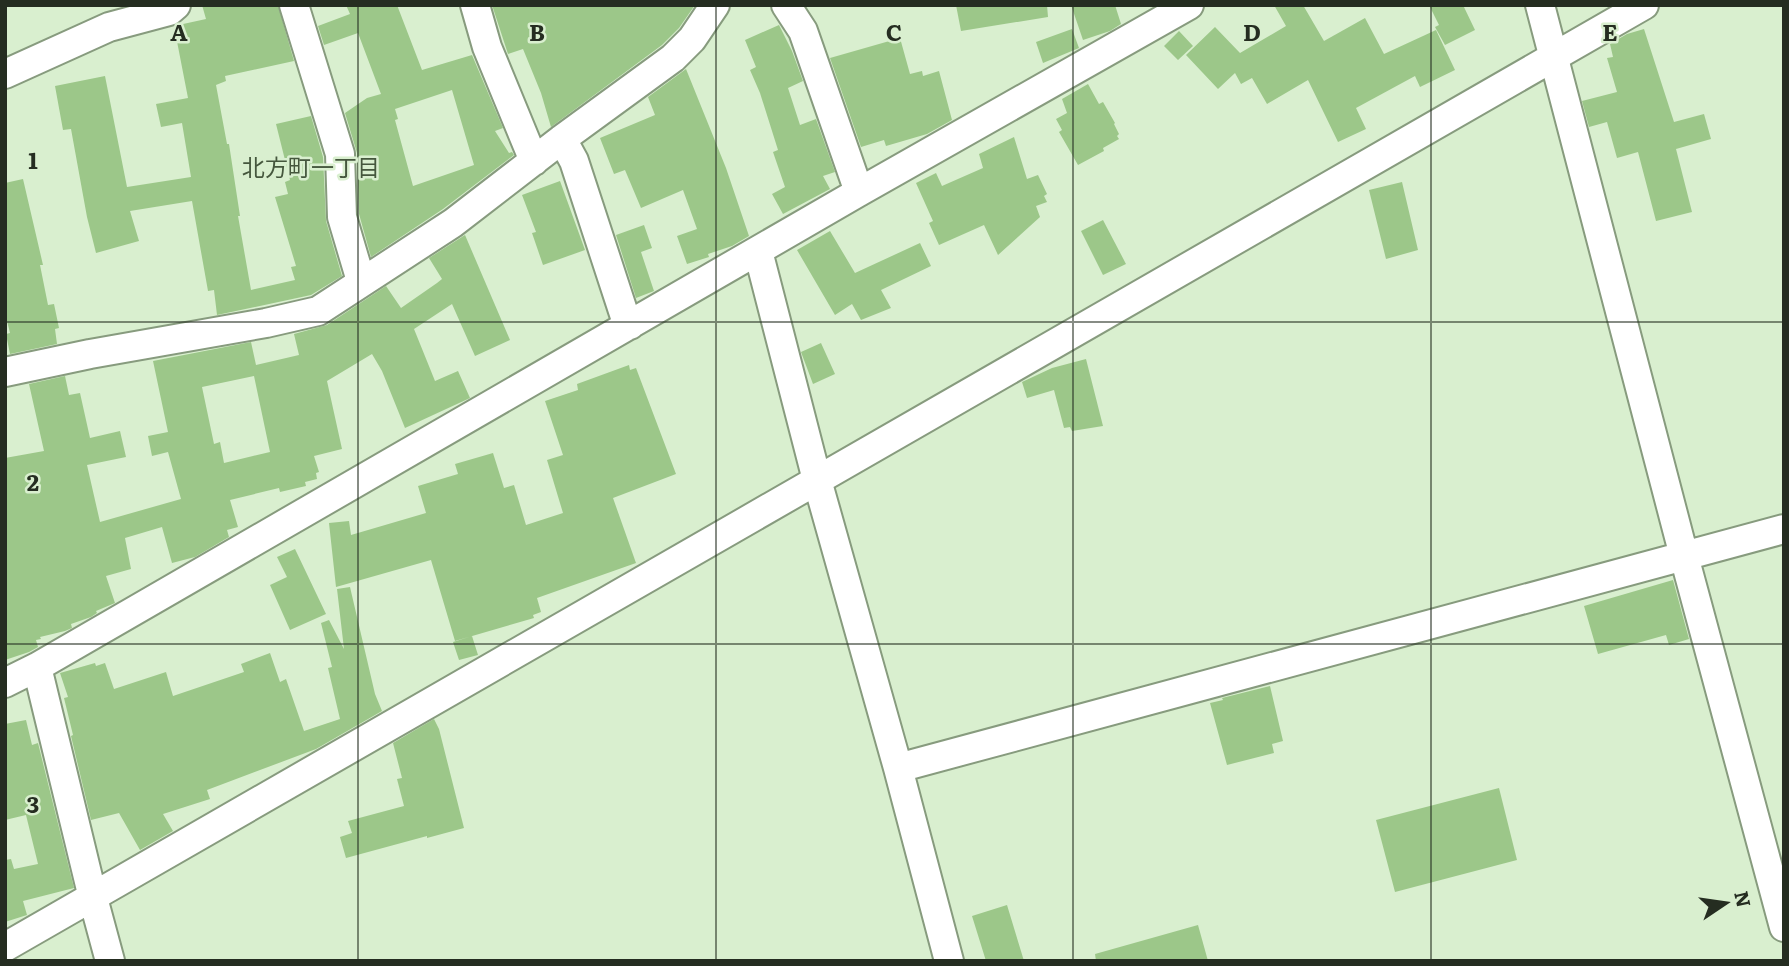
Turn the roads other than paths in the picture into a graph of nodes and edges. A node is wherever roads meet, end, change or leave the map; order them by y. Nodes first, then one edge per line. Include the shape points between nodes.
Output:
1 (176, 5) edge
2 (294, 5) edge
3 (475, 5) edge
4 (715, 5) edge
5 (786, 5) edge
6 (1189, 5) edge
7 (1539, 5) edge
8 (1644, 5) edge
9 (1554, 57) junction
10 (5, 74) edge
11 (562, 139) junction
12 (534, 161) junction
13 (859, 192) junction
14 (758, 251) junction
15 (361, 281) junction
16 (629, 325) junction
17 (5, 372) edge
18 (817, 480) junction
19 (1784, 529) edge
20 (1684, 556) junction
21 (37, 667) junction
22 (5, 684) edge
23 (898, 768) junction
24 (93, 898) junction
25 (1784, 927) edge
26 (5, 947) edge
27 (110, 961) edge
28 (949, 961) edge

1 - 10 street via 169,11 109,27
2 - 15 street via 340,154 342,216
3 - 12 street via 486,47
4 - 11 street via 673,58
5 - 13 street via 803,31
6 - 13 street
7 - 9 street
8 - 9 street
9 - 18 street
9 - 20 street
11 - 12 street
11 - 16 street via 574,161
12 - 15 street via 453,223
13 - 14 street
14 - 16 street
14 - 18 street
15 - 17 street via 318,310
16 - 21 street
18 - 23 street
18 - 24 street
19 - 20 street
20 - 23 street
20 - 25 street
21 - 22 street
21 - 24 street
23 - 28 street
24 - 26 street
24 - 27 street

